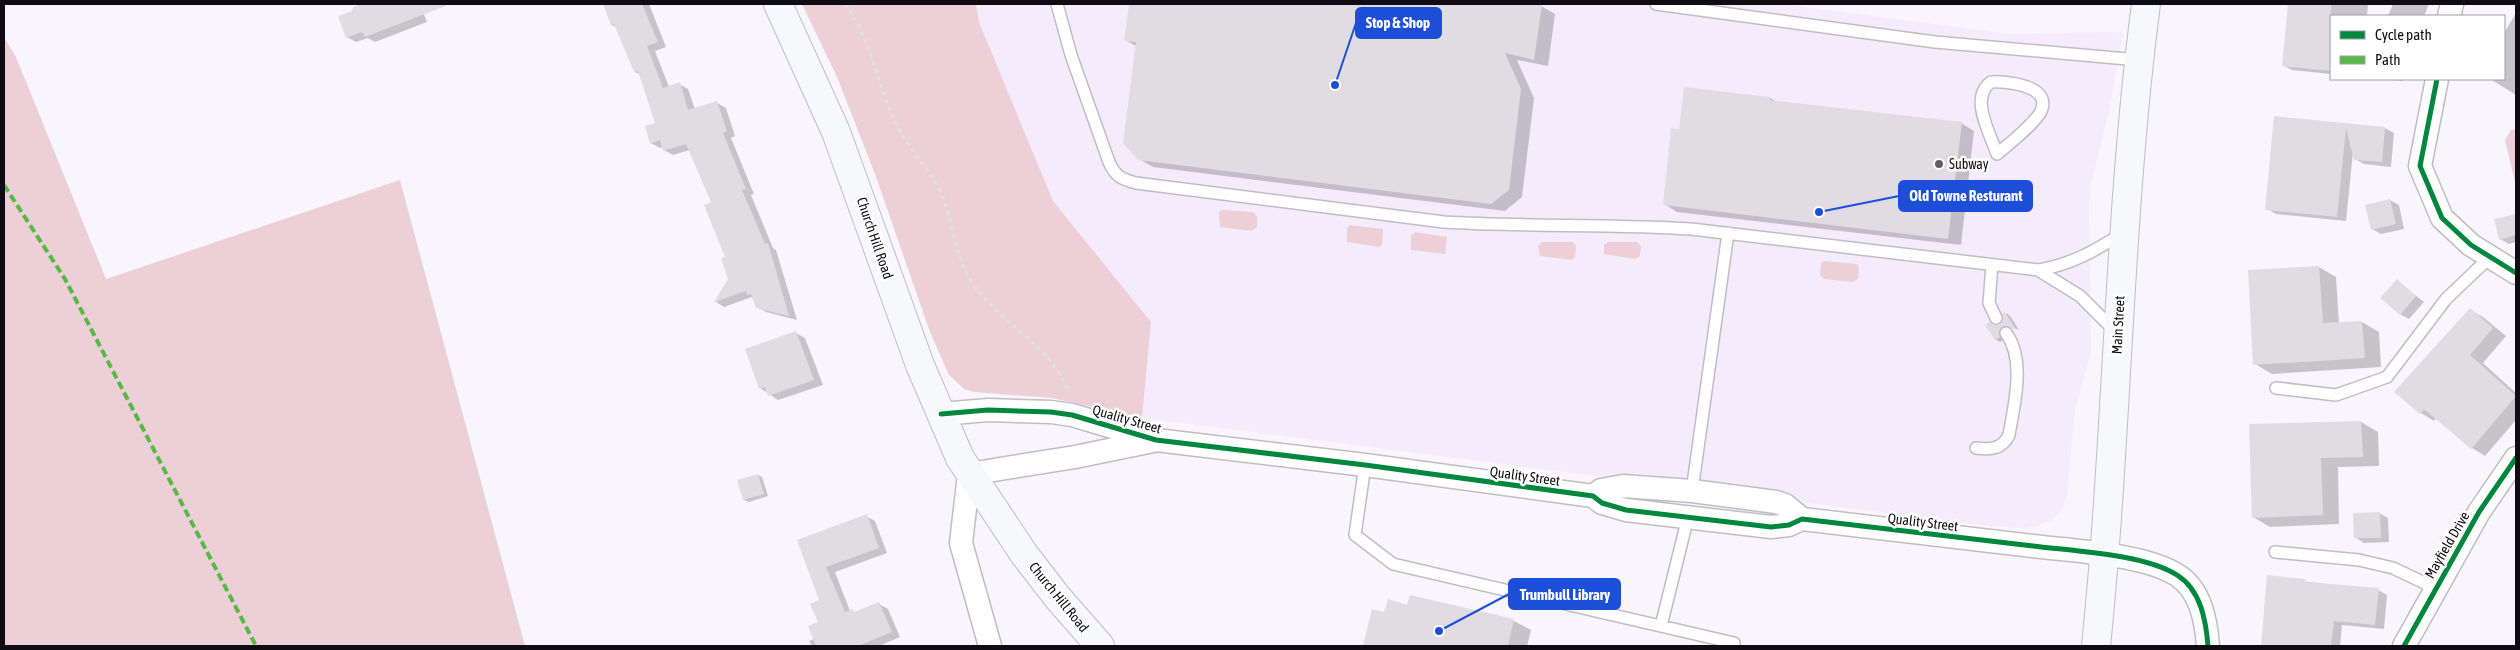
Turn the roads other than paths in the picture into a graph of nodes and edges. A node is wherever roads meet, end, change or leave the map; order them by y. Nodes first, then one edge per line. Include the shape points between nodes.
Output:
1 (778, 4) edge
2 (1057, 4) edge
3 (1656, 4) edge
4 (2146, 4) edge
5 (2138, 60) junction
6 (2437, 80) edge
7 (1997, 154) joint
8 (2125, 232) junction
9 (1728, 233) junction
10 (2490, 257) junction
11 (1992, 265) junction
12 (2038, 270) junction
13 (2516, 274) edge
14 (1996, 318) dead end
15 (2006, 333) dead end
16 (2118, 334) junction
17 (2276, 388) dead end
18 (941, 414) junction
19 (1156, 440) junction
20 (1976, 448) dead end
21 (2516, 458) edge
22 (1365, 465) junction
23 (969, 474) junction
24 (1692, 491) junction
25 (1592, 496) junction
26 (1688, 517) junction
27 (1802, 519) junction
28 (2276, 552) dead end
29 (2106, 556) junction
30 (2435, 588) junction
31 (1661, 626) junction
32 (1734, 643) dead end
33 (990, 646) edge
34 (1100, 646) edge
35 (2096, 646) edge
36 (2208, 646) edge
37 (2404, 646) edge

1 - 18 main road, Church Hill Road via 850,167 920,365
2 - 9 lane via 1109,162 1114,174 1122,180 1444,222 1634,226
3 - 5 lane via 1935,42
4 - 5 main road, Main Street
5 - 8 main road, Main Street
6 - 10 street via 2420,166 2442,218 2471,245
7 - 7 lane via 2041,110 2042,98 2037,91 1999,82 1991,82 1984,87 1981,102
8 - 12 lane via 2093,253 2058,267
8 - 16 main road, Main Street
9 - 11 lane
9 - 24 lane
10 - 13 street
10 - 17 lane via 2446,299 2387,377 2336,395
11 - 12 lane
11 - 14 lane via 1989,303
12 - 16 lane via 2080,296
15 - 20 lane via 2015,354 2017,373 2009,436 2005,444 1997,448
16 - 29 main road, Main Street
18 - 19 street, Quality Street via 988,410 1051,412 1072,415
18 - 23 main road, Church Hill Road
19 - 22 street, Quality Street
19 - 23 street, Quality Street
21 - 30 street, Mayfield Drive via 2479,512
22 - 25 street, Quality Street
22 - 31 lane via 1355,535 1393,564
23 - 33 street via 961,543
23 - 34 main road, Church Hill Road via 1024,554
24 - 25 street, Quality Street via 1623,486 1601,490
24 - 26 street
24 - 27 street, Quality Street via 1776,502
25 - 26 street, Quality Street via 1620,509
26 - 27 street, Quality Street via 1771,527 1789,525
26 - 31 lane
27 - 29 street, Quality Street
28 - 30 lane via 2358,560 2393,568
29 - 35 main road, Main Street
29 - 36 street via 2152,564 2178,576 2191,589 2202,608
30 - 37 street, Mayfield Drive
31 - 32 lane

